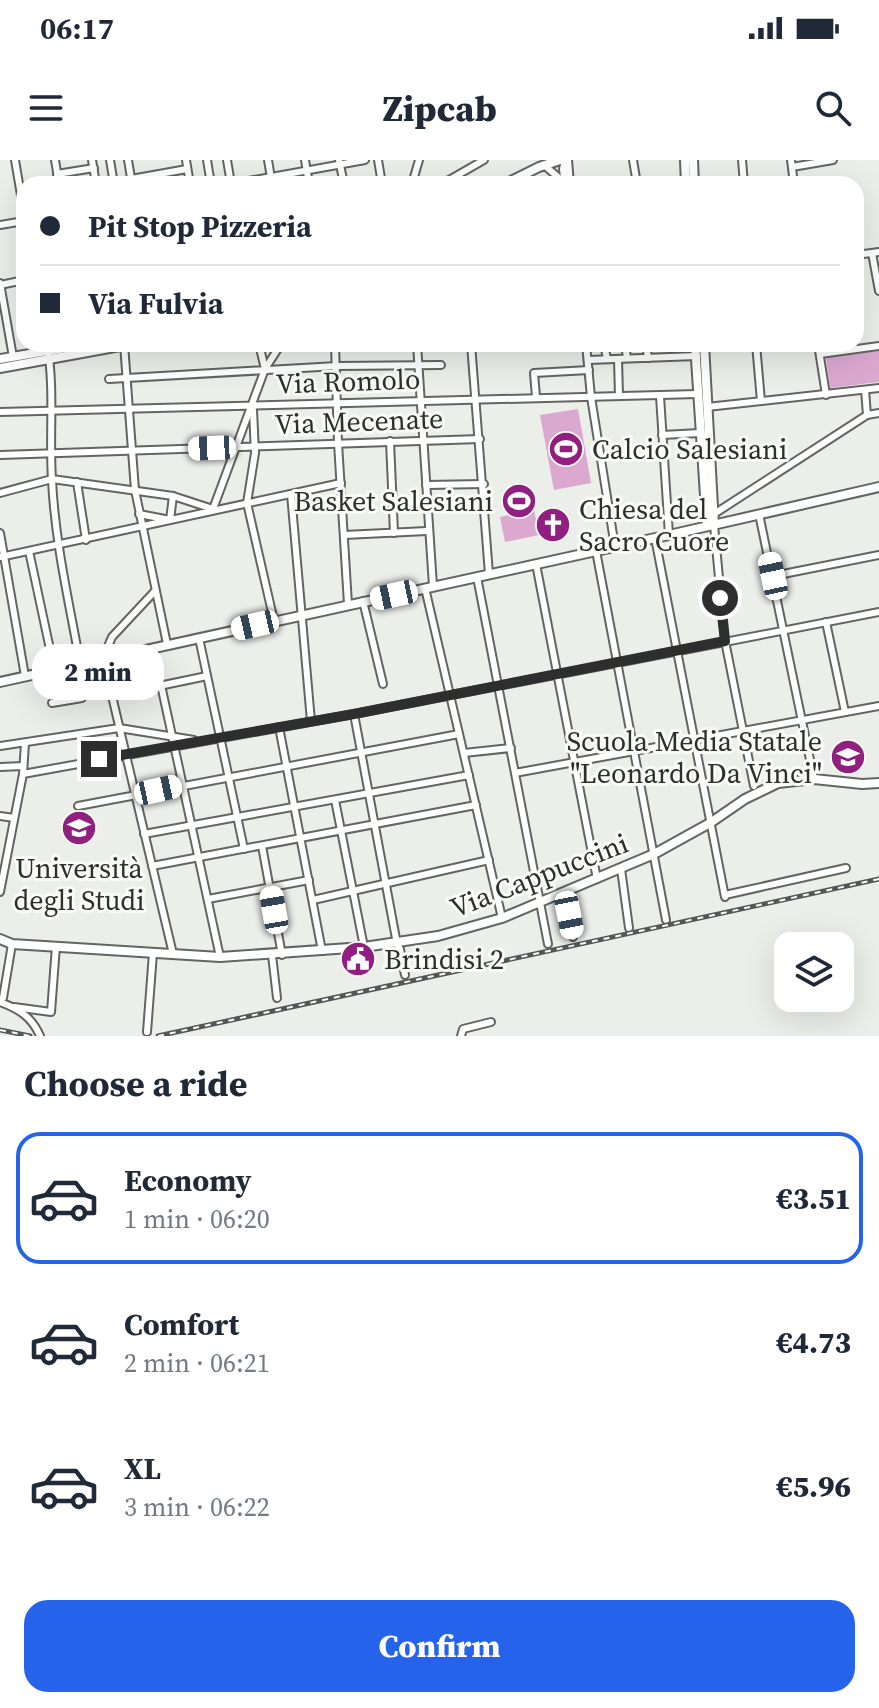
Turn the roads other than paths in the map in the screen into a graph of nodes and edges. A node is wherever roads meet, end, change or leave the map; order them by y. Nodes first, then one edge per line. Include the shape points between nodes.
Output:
1 (55, 160) edge
2 (186, 160) edge
3 (305, 160) edge
4 (365, 160) edge
5 (484, 160) edge
6 (564, 160) edge
7 (833, 160) edge
8 (340, 162) edge
9 (93, 164) edge
10 (540, 164) edge
11 (791, 164) edge
12 (187, 169) junction
13 (307, 171) junction
14 (57, 174) joint
15 (157, 176) edge
16 (188, 176) edge
17 (289, 176) edge
18 (308, 176) edge
19 (456, 176) edge
20 (519, 176) edge
21 (556, 176) edge
22 (875, 252) edge
23 (0, 286) edge
24 (879, 291) edge
25 (42, 352) edge
26 (45, 352) edge
27 (48, 352) edge
28 (127, 352) edge
29 (261, 352) edge
30 (276, 352) edge
31 (336, 352) edge
32 (418, 352) edge
33 (472, 352) edge
34 (587, 352) edge
35 (606, 352) edge
36 (626, 352) edge
37 (647, 352) edge
38 (696, 352) edge
39 (704, 352) edge
40 (757, 352) edge
41 (835, 352) edge
42 (820, 354) joint
43 (697, 356) junction
44 (13, 357) junction
45 (627, 358) junction
46 (648, 358) junction
47 (0, 359) edge
48 (607, 359) junction
49 (618, 359) junction
50 (588, 360) junction
51 (419, 365) junction
52 (441, 365) dead end
53 (337, 366) junction
54 (0, 368) edge
55 (265, 369) junction
56 (589, 370) junction
57 (127, 378) junction
58 (109, 379) dead end
59 (879, 388) edge
60 (865, 390) junction
61 (698, 394) junction
62 (826, 395) junction
63 (619, 396) junction
64 (660, 396) junction
65 (536, 397) junction
66 (591, 397) junction
67 (477, 398) junction
68 (422, 400) junction
69 (761, 401) junction
70 (338, 404) junction
71 (253, 406) junction
72 (707, 407) junction
73 (129, 409) junction
74 (51, 410) junction
75 (0, 412) edge
76 (879, 413) edge
77 (867, 415) junction
78 (700, 433) junction
79 (662, 435) junction
80 (480, 439) junction
81 (425, 440) junction
82 (390, 441) junction
83 (338, 443) junction
84 (255, 446) junction
85 (236, 447) junction
86 (133, 451) junction
87 (52, 453) junction
88 (0, 455) edge
89 (52, 479) junction
90 (77, 482) junction
91 (341, 483) junction
92 (484, 484) junction
93 (426, 485) junction
94 (879, 487) edge
95 (135, 490) junction
96 (0, 493) edge
97 (291, 494) junction
98 (173, 496) junction
99 (247, 503) junction
100 (213, 509) junction
101 (139, 514) junction
102 (714, 514) junction
103 (759, 514) junction
104 (170, 520) junction
105 (710, 526) junction
106 (141, 527) junction
107 (427, 531) junction
108 (0, 533) edge
109 (394, 533) junction
110 (344, 535) junction
111 (669, 535) junction
112 (655, 538) junction
113 (86, 540) junction
114 (59, 544) junction
115 (615, 547) junction
116 (29, 551) junction
117 (596, 551) junction
118 (879, 555) edge
119 (2, 556) edge
120 (536, 564) junction
121 (489, 574) junction
122 (773, 576) junction
123 (477, 577) junction
124 (429, 587) junction
125 (155, 591) junction
126 (363, 601) junction
127 (348, 604) junction
128 (879, 612) edge
129 (302, 614) junction
130 (274, 621) junction
131 (826, 622) junction
132 (784, 629) junction
133 (199, 638) junction
134 (725, 641) junction
135 (167, 644) junction
136 (676, 651) junction
137 (103, 658) junction
138 (618, 662) junction
139 (77, 664) junction
140 (54, 668) junction
141 (558, 673) junction
142 (25, 676) junction
143 (207, 676) junction
144 (0, 682) edge
145 (383, 684) dead end
146 (497, 684) junction
147 (161, 685) junction
148 (451, 695) junction
149 (111, 696) junction
150 (52, 703) dead end
151 (879, 706) edge
152 (845, 712) junction
153 (354, 714) junction
154 (803, 720) junction
155 (311, 721) junction
156 (279, 727) junction
157 (119, 728) junction
158 (742, 732) junction
159 (459, 734) junction
160 (171, 736) junction
161 (220, 737) junction
162 (694, 740) junction
163 (198, 741) junction
164 (25, 743) junction
165 (0, 746) edge
166 (173, 746) junction
167 (511, 748) junction
168 (634, 751) junction
169 (361, 753) junction
170 (464, 753) junction
171 (125, 755) junction
172 (575, 762) junction
173 (286, 766) junction
174 (0, 767) edge
175 (23, 770) junction
176 (515, 773) junction
177 (469, 775) junction
178 (228, 776) junction
179 (814, 779) junction
180 (879, 783) edge
181 (182, 785) junction
182 (754, 786) junction
183 (766, 787) junction
184 (369, 793) junction
185 (135, 795) junction
186 (745, 799) junction
187 (335, 800) junction
188 (476, 805) junction
189 (78, 806) dead end
190 (294, 807) junction
191 (0, 816) edge
192 (238, 817) junction
193 (14, 818) junction
194 (710, 823) junction
195 (375, 824) junction
196 (191, 826) junction
197 (341, 831) junction
198 (144, 834) junction
199 (300, 839) junction
200 (262, 846) junction
201 (244, 849) junction
202 (654, 854) junction
203 (199, 857) junction
204 (489, 860) junction
205 (152, 866) junction
206 (846, 868) dead end
207 (621, 869) junction
208 (597, 879) junction
209 (1, 880) edge
210 (309, 880) junction
211 (385, 883) junction
212 (270, 887) junction
213 (353, 891) junction
214 (0, 892) edge
215 (564, 892) junction
216 (208, 899) junction
217 (313, 900) junction
218 (540, 901) junction
219 (502, 918) junction
220 (666, 920) dead end
221 (629, 928) dead end
222 (573, 937) dead end
223 (0, 939) edge
224 (12, 944) junction
225 (397, 944) junction
226 (548, 944) dead end
227 (56, 946) junction
228 (364, 947) junction
229 (322, 951) junction
230 (153, 953) junction
231 (173, 954) junction
232 (272, 955) junction
233 (282, 955) junction
234 (220, 957) junction
235 (405, 975) dead end
236 (277, 998) dead end
237 (2, 1000) edge
238 (26, 1012) junction
239 (491, 1022) dead end
240 (147, 1032) dead end
241 (40, 1036) edge
242 (461, 1036) edge

1 - 14 street
2 - 12 street
3 - 13 street
4 - 8 street
5 - 19 street
6 - 10 street
7 - 11 street
8 - 13 street
9 - 14 street
10 - 20 street
10 - 21 street
12 - 15 street
12 - 16 street
13 - 17 street
13 - 18 street
22 - 24 street
23 - 44 street
25 - 44 street
26 - 54 street
27 - 74 street
28 - 57 street
29 - 55 street
30 - 55 street
31 - 53 street
32 - 51 street
33 - 67 street
34 - 50 street
35 - 48 street
36 - 45 street
37 - 46 street
38 - 43 street
39 - 72 street
40 - 69 street
41 - 42 street
42 - 62 street
43 - 46 street
43 - 61 street
44 - 47 street
45 - 46 street
45 - 49 street
48 - 49 street
48 - 50 street
49 - 63 street
50 - 56 street
51 - 52 street
51 - 53 street
51 - 68 street
53 - 55 street
53 - 70 street
55 - 57 street
55 - 71 street
56 - 65 street via 534,373
56 - 66 street
57 - 58 street
57 - 73 street
59 - 60 street
60 - 62 street
60 - 77 street
61 - 64 street, Via Romolo
61 - 78 street
62 - 69 street
63 - 64 street, Via Romolo
63 - 66 street, Via Romolo
64 - 79 street
65 - 66 street, Via Romolo
65 - 67 street, Via Romolo
66 - 115 street
67 - 68 street, Via Romolo
67 - 80 street
68 - 70 street, Via Romolo
68 - 81 street
69 - 72 street
70 - 71 street, Via Romolo
70 - 83 street
71 - 73 street, Via Romolo
71 - 84 street
71 - 85 street
72 - 102 street
73 - 74 street, Via Romolo
73 - 86 street
74 - 75 street, Via Romolo
74 - 87 street
76 - 77 street
77 - 102 street
78 - 79 street
78 - 105 street
79 - 111 street
80 - 81 street, Via Mecenate
80 - 92 street
81 - 82 street, Via Mecenate
81 - 93 street
82 - 83 street, Via Mecenate
82 - 109 street
83 - 84 street, Via Mecenate
83 - 91 street
84 - 85 street, Via Mecenate
84 - 99 street
85 - 86 street, Via Mecenate
85 - 100 street
86 - 87 street, Via Mecenate
86 - 95 street
87 - 88 street, Via Mecenate
87 - 89 street
89 - 90 street
89 - 96 street
89 - 114 street
90 - 95 street
90 - 113 street
91 - 97 street
91 - 110 street
92 - 93 street
92 - 121 street
93 - 107 street
94 - 103 street
95 - 98 street
95 - 101 street
97 - 99 street
97 - 129 street
98 - 100 street
98 - 104 street
99 - 100 street
99 - 130 street
100 - 104 street
101 - 104 street
101 - 106 street
102 - 105 street
103 - 105 street
103 - 122 street
104 - 106 street
105 - 111 street
105 - 134 street
106 - 113 street
106 - 125 street
107 - 109 street
107 - 124 street
108 - 119 street
109 - 110 street
110 - 127 street
111 - 112 street
112 - 115 street
112 - 136 street
113 - 114 street
114 - 116 street
114 - 139 street
115 - 117 street
116 - 119 street
116 - 140 street
117 - 120 street
117 - 138 street
118 - 122 street
119 - 142 street
120 - 121 street
120 - 141 street
121 - 123 street
122 - 132 street
123 - 124 street
123 - 146 street
124 - 126 street
124 - 148 street
125 - 135 street
125 - 137 street via 112,637
126 - 127 street
126 - 145 street
127 - 129 street
128 - 131 street
129 - 130 street
129 - 155 street
130 - 133 street
131 - 132 street
131 - 152 street
132 - 134 street
132 - 154 street
133 - 135 street
133 - 143 street
134 - 136 street
134 - 158 street
135 - 137 street
136 - 138 street
136 - 162 street
137 - 139 street
137 - 149 street
138 - 141 street
138 - 168 street
139 - 140 street
139 - 150 street via 82,698
140 - 142 street
141 - 146 street
141 - 172 street
142 - 144 street
143 - 147 street
143 - 161 street
146 - 148 street
146 - 167 street
147 - 149 street
147 - 160 street
148 - 153 street
148 - 159 street
149 - 157 street
151 - 152 street
152 - 154 street
153 - 155 street
153 - 169 street
154 - 158 street
154 - 179 street
155 - 156 street
156 - 161 street
156 - 173 street
157 - 160 street
157 - 164 street
157 - 171 street
158 - 162 street
158 - 182 street
159 - 169 street
159 - 170 street
160 - 163 street
160 - 166 street
161 - 163 street
161 - 178 street
162 - 168 street
162 - 194 street
163 - 166 street
164 - 165 street
164 - 175 street
166 - 171 street
166 - 181 street
167 - 170 street
167 - 176 street
168 - 172 street
168 - 202 street
169 - 173 street
169 - 184 street
170 - 177 street
171 - 175 street
171 - 185 street
172 - 176 street
172 - 208 street
173 - 178 street
173 - 190 street
174 - 175 street
175 - 193 street
176 - 218 street
177 - 184 street
177 - 188 street
178 - 181 street
178 - 192 street
179 - 180 street, Via Cappuccini
179 - 183 street, Via Cappuccini
181 - 185 street
181 - 196 street
182 - 183 street, Via Cappuccini
182 - 186 street, Via Cappuccini
183 - 186 street, Via Cappuccini
184 - 187 street
184 - 195 street
185 - 189 street
185 - 198 street
186 - 194 street, Via Cappuccini
187 - 190 street
187 - 197 street
188 - 195 street
188 - 204 street
190 - 192 street
190 - 199 street
191 - 193 street
192 - 196 street
192 - 201 street
193 - 209 street
194 - 202 street, Via Cappuccini
194 - 206 street via 725,896
195 - 197 street
195 - 211 street
196 - 198 street
196 - 203 street
197 - 199 street
197 - 213 street
198 - 205 street
199 - 200 street
199 - 210 street
200 - 201 street
200 - 212 street
201 - 203 street
202 - 207 street, Via Cappuccini
202 - 220 street
203 - 205 street
203 - 216 street
204 - 211 street
204 - 219 street
205 - 231 street
207 - 208 street, Via Cappuccini
207 - 221 street
208 - 215 street, Via Cappuccini
209 - 214 street
210 - 212 street
210 - 217 street
211 - 213 street
211 - 225 street
212 - 216 street
212 - 233 street
213 - 217 street
213 - 228 street
215 - 218 street, Via Cappuccini
215 - 222 street
216 - 234 street
217 - 229 street
218 - 219 street, Via Cappuccini
218 - 226 street
219 - 225 street, Via Cappuccini
223 - 224 street, Via Cappuccini
224 - 227 street, Via Cappuccini
224 - 237 street
225 - 228 street, Via Cappuccini
225 - 235 street
227 - 230 street, Via Cappuccini
227 - 238 street via 51,1012
228 - 229 street, Via Cappuccini
229 - 233 street, Via Cappuccini
230 - 231 street, Via Cappuccini
230 - 240 street
231 - 234 street, Via Cappuccini
232 - 233 street, Via Cappuccini
232 - 234 street, Via Cappuccini
232 - 236 street
237 - 238 street
238 - 241 street
239 - 242 street via 463,1029

